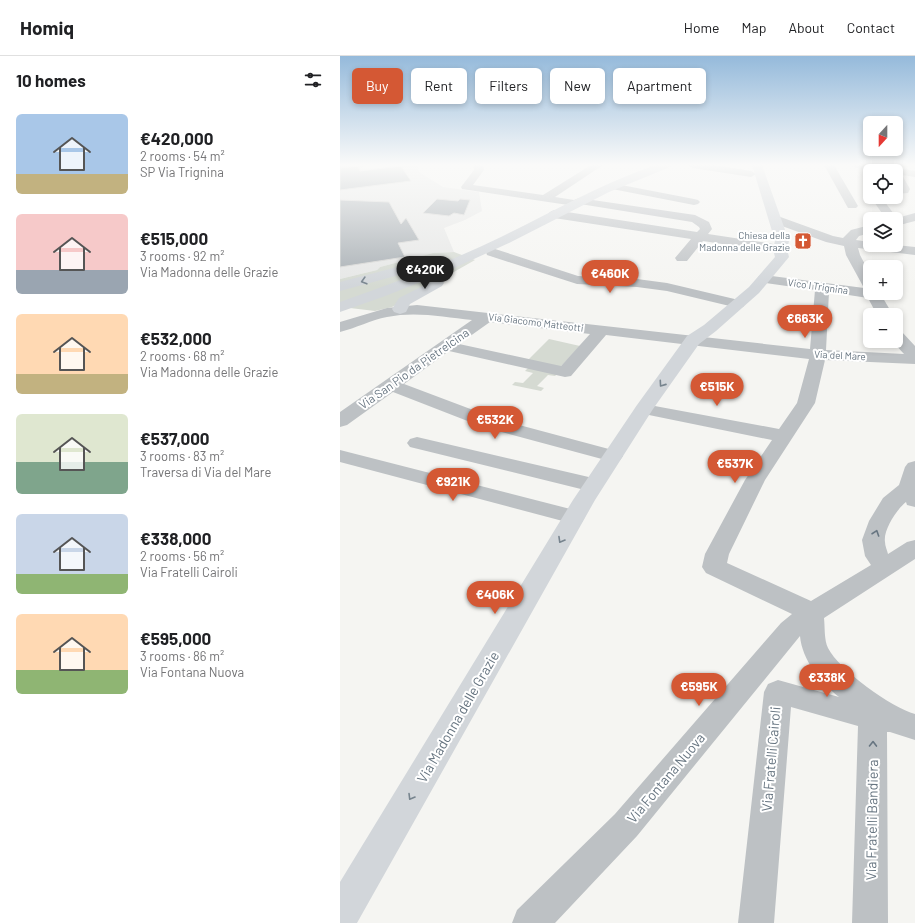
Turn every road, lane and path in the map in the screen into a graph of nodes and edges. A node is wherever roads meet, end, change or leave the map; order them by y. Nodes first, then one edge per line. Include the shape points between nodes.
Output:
1 (570, 205) edge
2 (600, 205) edge
3 (769, 205) edge
4 (554, 214) junction
5 (775, 219) junction
6 (863, 234) edge
7 (700, 237) junction
8 (850, 243) junction
9 (863, 243) edge
10 (903, 245) edge
11 (780, 249) junction
12 (488, 251) junction
13 (915, 251) edge
14 (682, 258) dead end
15 (863, 274) edge
16 (764, 279) junction
17 (340, 287) edge
18 (822, 287) junction
19 (863, 290) edge
20 (738, 304) junction
21 (340, 308) edge
22 (400, 309) junction
23 (379, 313) junction
24 (488, 316) junction
25 (340, 326) edge
26 (602, 330) junction
27 (693, 340) junction
28 (903, 344) edge
29 (446, 346) junction
30 (818, 355) junction
31 (915, 355) edge
32 (915, 360) edge
33 (391, 385) junction
34 (644, 409) junction
35 (340, 421) edge
36 (783, 436) junction
37 (417, 443) dead end
38 (340, 456) edge
39 (613, 456) junction
40 (915, 467) edge
41 (593, 485) junction
42 (912, 494) edge
43 (574, 517) junction
44 (915, 548) edge
45 (886, 568) junction
46 (811, 612) junction
47 (894, 722) edge
48 (343, 905) edge
49 (530, 923) edge
50 (756, 923) edge
51 (870, 923) edge

1 - 4 main road
2 - 7 street via 695,220 705,225 706,229
3 - 5 main road, Via Madonna delle Grazie
4 - 7 street
4 - 12 main road via 506,238
5 - 8 street via 830,239
5 - 11 main road, Via Madonna delle Grazie via 782,241
6 - 8 street via 851,236
7 - 11 street
7 - 14 street
8 - 9 street
8 - 15 street via 853,256
10 - 13 street
11 - 16 main road, Via Madonna delle Grazie via 782,257
12 -> 17 main road via 465,252
12 - 20 street via 577,280 667,287
12 - 21 main road
12 - 22 main road via 404,301
16 - 18 street, Vico I Trignina
16 - 20 main road, Via Madonna delle Grazie
18 - 19 street, Vico I Trignina
18 - 30 street
20 - 27 main road, Via Madonna delle Grazie
21 - 23 street, Via Giacomo Matteotti
21 - 25 street via 343,318
22 - 23 street, Via Giacomo Matteotti
22 - 24 street, Via Giacomo Matteotti
23 - 25 street, Via Giacomo Matteotti
24 - 26 street, Via Giacomo Matteotti
24 - 29 street, Via San Pio da Pietrelcina
26 - 27 street, Via Giacomo Matteotti
26 - 29 street via 565,372
27 - 30 street, Via del Mare
27 -> 34 main road, Via Madonna delle Grazie
28 - 31 street
29 - 33 street, Via San Pio da Pietrelcina
30 - 32 street, Via del Mare
30 - 36 street via 806,403
33 - 35 street, Via San Pio da Pietrelcina
33 - 39 street via 490,423
34 - 36 street
34 - 39 main road, Via Madonna delle Grazie
36 - 46 street via 755,480 717,554 714,567
37 - 41 street
38 - 43 street
39 - 41 main road, Via Madonna delle Grazie
40 - 42 street
41 - 43 main road, Via Madonna delle Grazie
45 -> 42 street via 877,556 873,540 880,521 891,503
43 -> 48 main road, Via Madonna delle Grazie
44 - 45 street, Via Fontana Nuova
45 - 46 street, Via Fontana Nuova
46 - 47 street via 814,647 822,664 840,682
46 - 49 street, Via Fontana Nuova via 790,630 626,825
47 - 50 street, Via Fratelli Cairoli via 778,692
51 -> 47 street, Via Fratelli Bandiera

